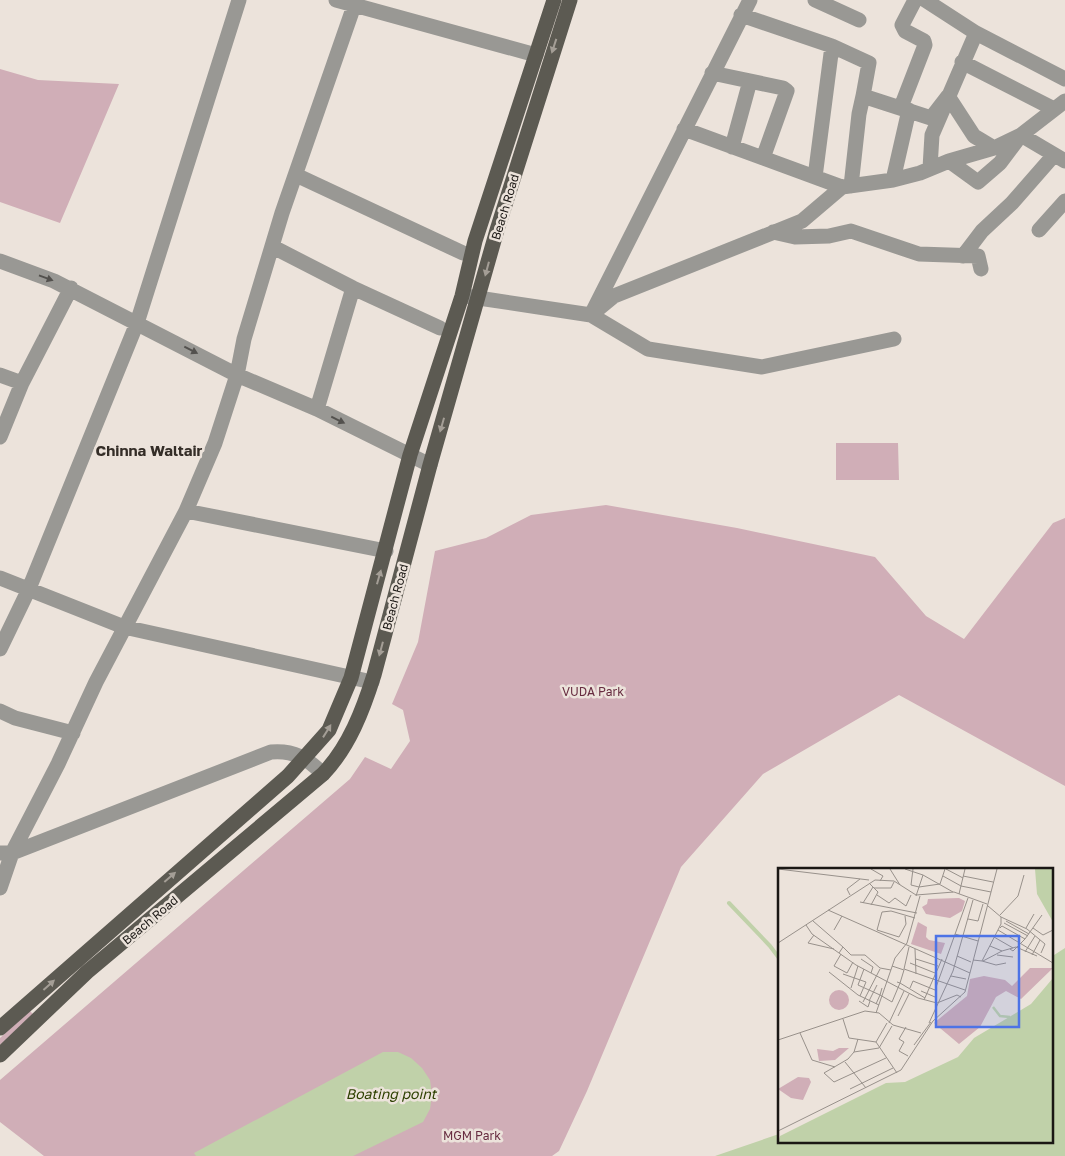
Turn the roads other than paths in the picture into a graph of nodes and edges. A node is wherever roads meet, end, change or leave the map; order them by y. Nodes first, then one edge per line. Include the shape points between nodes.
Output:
1 (238, 0) edge
2 (336, 0) edge
3 (554, 0) edge
4 (570, 0) edge
5 (750, 0) edge
6 (815, 0) edge
7 (915, 0) edge
8 (925, 0) edge
9 (355, 3) edge
10 (741, 15) junction
11 (859, 20) dead end
12 (976, 33) junction
13 (832, 46) junction
14 (536, 56) junction
15 (962, 62) junction
16 (712, 73) junction
17 (1065, 79) edge
18 (750, 81) junction
19 (863, 96) junction
20 (948, 96) junction
21 (1060, 105) edge
22 (905, 109) junction
23 (684, 129) junction
24 (1022, 135) junction
25 (732, 146) junction
26 (994, 148) junction
27 (763, 158) junction
28 (1059, 158) edge
29 (949, 161) junction
30 (930, 168) junction
31 (296, 175) junction
32 (815, 177) junction
33 (893, 180) junction
34 (847, 186) junction
35 (1065, 201) edge
36 (1039, 230) dead end
37 (773, 232) junction
38 (273, 246) junction
39 (463, 252) dead end
40 (963, 256) junction
41 (0, 261) edge
42 (981, 269) dead end
43 (71, 288) junction
44 (353, 288) junction
45 (462, 296) junction
46 (479, 300) junction
47 (591, 315) junction
48 (137, 323) junction
49 (440, 328) dead end
50 (894, 339) dead end
51 (0, 375) edge
52 (237, 375) junction
53 (22, 383) junction
54 (316, 409) junction
55 (0, 437) edge
56 (410, 455) junction
57 (430, 465) junction
58 (186, 511) junction
59 (386, 551) junction
60 (0, 578) edge
61 (28, 591) junction
62 (124, 627) junction
63 (0, 649) edge
64 (351, 678) junction
65 (372, 682) junction
66 (0, 710) edge
67 (73, 733) junction
68 (306, 758) junction
69 (323, 774) junction
70 (6, 853) edge
71 (0, 888) edge
72 (0, 1028) edge
73 (0, 1056) edge

1 - 48 street
2 - 9 street
3 - 14 main road, Beach Road
4 -> 46 main road, Beach Road via 497,230
5 - 10 street
6 - 11 street
7 - 22 street via 902,25 905,31 926,45
8 - 12 street
9 - 14 street
9 - 31 street
10 - 13 street
10 - 16 street
12 - 15 street
12 - 17 street
13 - 19 street via 870,63
13 - 32 street
14 - 45 main road, Beach Road via 474,241
15 - 20 street
15 - 21 street
16 - 18 street
16 - 23 street
18 - 25 street
18 - 27 street via 787,91
19 - 22 street
19 - 34 street
20 - 22 street via 931,118
20 - 26 street via 974,136
20 - 30 street via 932,135
21 - 24 street
22 - 33 street
23 - 25 street
23 - 47 street
24 - 26 street
24 - 28 street
24 - 29 street via 1000,163 978,182
25 - 27 street
26 - 29 street
27 - 32 street
28 - 40 street via 982,231
29 - 30 street
30 - 33 street
31 - 38 street
31 - 39 street
32 - 34 street
33 - 34 street
34 - 37 street via 802,222
35 - 36 street
37 - 40 street via 795,237 829,236 851,231 919,254
37 - 47 street via 614,296
38 - 44 street
38 - 52 street via 244,339
40 - 42 street via 978,256
41 -> 43 street
43 - 48 street
43 - 53 street
44 - 49 street
44 - 54 street
45 - 46 street
45 - 56 main road, Beach Road
46 - 47 street
46 -> 57 main road, Beach Road
47 - 50 street via 648,349 762,366
48 -> 52 street
48 - 61 street
51 - 53 street
52 - 54 street
52 - 58 street via 215,443
53 - 55 street
54 -> 56 street
56 - 57 street
56 - 59 main road, Beach Road
57 -> 65 main road, Beach Road
58 - 59 street
58 - 62 street
64 -> 59 main road, Beach Road
60 - 61 street
61 - 62 street
61 - 63 street
62 - 64 street
62 - 67 street
64 - 65 street
68 -> 64 main road, Beach Road via 329,730
65 - 69 main road, Beach Road via 353,729
66 - 67 street via 15,718
67 - 70 street
68 - 69 street
68 - 70 street via 285,751 271,752
72 -> 68 main road, Beach Road
69 - 73 main road, Beach Road via 87,972
70 - 71 street

